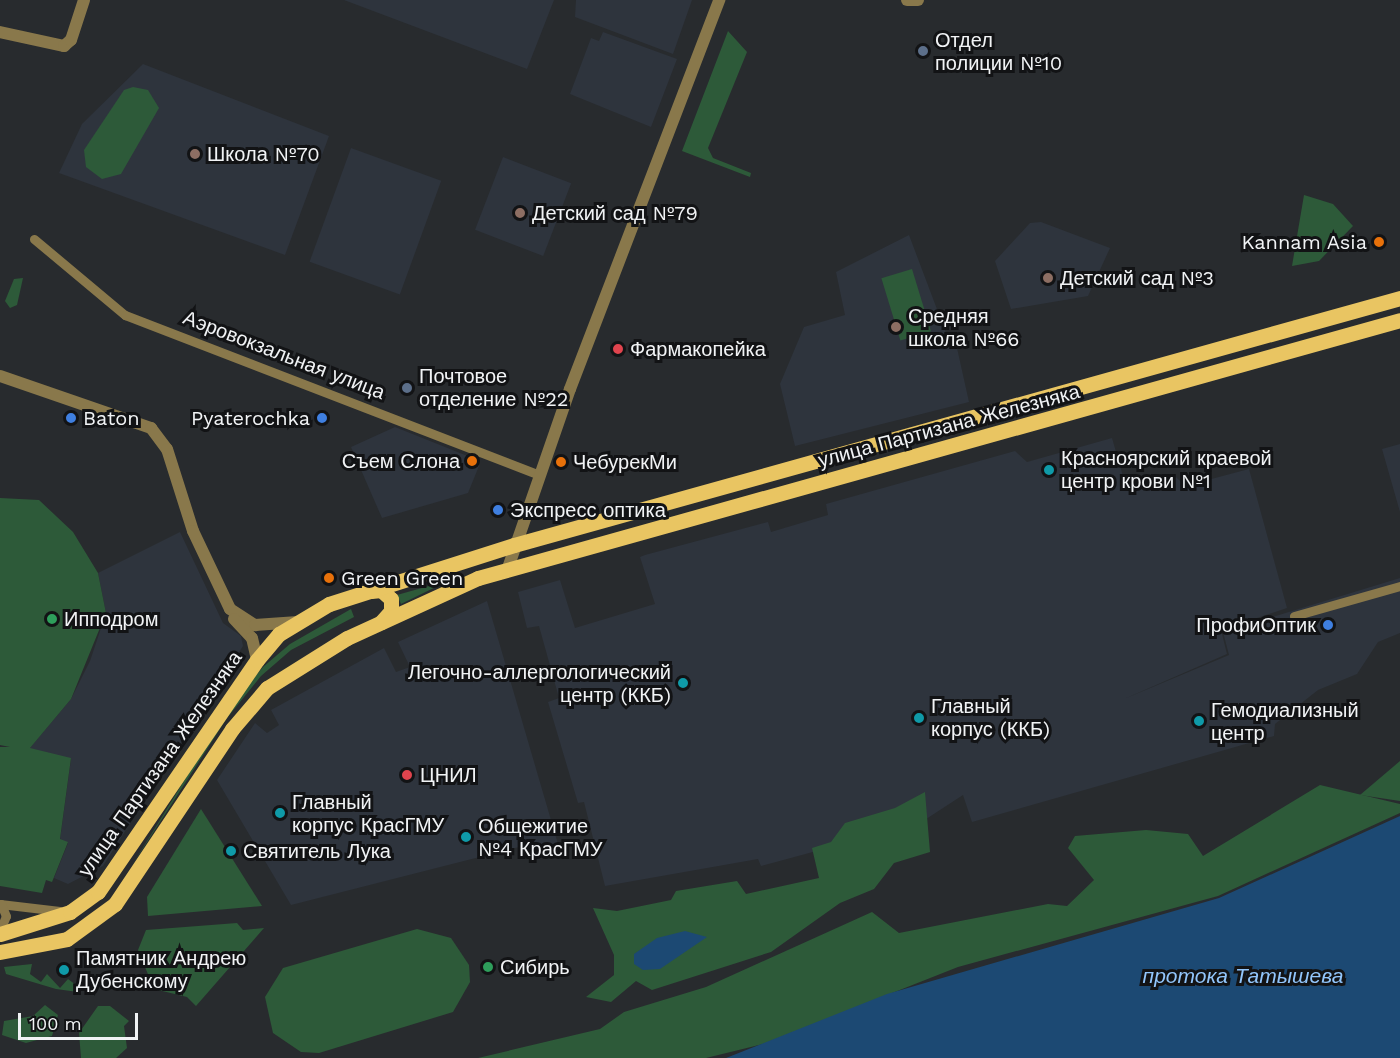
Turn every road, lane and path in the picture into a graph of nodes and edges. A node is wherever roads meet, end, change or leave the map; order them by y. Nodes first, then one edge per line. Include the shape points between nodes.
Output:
1 (84, 0) edge
2 (718, 0) edge
3 (907, 0) edge
4 (918, 0) edge
5 (0, 32) edge
6 (34, 239) dead end
7 (1400, 298) edge
8 (1356, 312) junction
9 (1400, 320) edge
10 (1302, 327) junction
11 (1364, 332) junction
12 (1311, 347) junction
13 (0, 376) edge
14 (804, 463) junction
15 (540, 475) junction
16 (811, 484) junction
17 (514, 545) junction
18 (508, 568) junction
19 (1400, 586) edge
20 (369, 591) junction
21 (230, 609) junction
22 (1294, 616) dead end
23 (298, 621) junction
24 (379, 625) junction
25 (257, 660) junction
26 (0, 904) edge
27 (70, 912) junction
28 (0, 932) edge
29 (0, 952) edge

1 - 5 street via 71,40 64,46
2 - 15 street
3 - 4 street
6 - 15 street, Аэровокзальная улица via 125,315
7 - 8 main road, улица Партизана Железняка
8 - 10 main road, улица Партизана Железняка
8 - 11 main road via 1353,321
9 - 11 main road, улица Партизана Железняка
10 - 12 main road via 1312,333
10 - 14 main road, улица Партизана Железняка
11 - 12 main road, улица Партизана Железняка
12 - 16 main road, улица Партизана Железняка
13 - 21 street via 136,420 160,436 193,531
14 - 16 main road
14 - 17 main road, улица Партизана Железняка
15 - 17 street
16 - 18 main road, улица Партизана Железняка
17 - 18 street
17 - 20 main road, улица Партизана Железняка
18 - 24 main road, улица Партизана Железняка
19 - 22 street
20 - 23 main road, улица Партизана Железняка
20 - 24 main road via 381,590 391,599 391,611
21 - 23 street via 255,625
21 - 25 street via 252,638
23 - 25 main road, улица Партизана Железняка
24 - 29 main road, улица Партизана Железняка via 320,652 247,708 115,904 67,939
25 - 27 main road, улица Партизана Железняка via 111,876 85,904
26 - 27 street
26 - 28 street via 6,916
27 - 28 main road, улица Партизана Железняка

